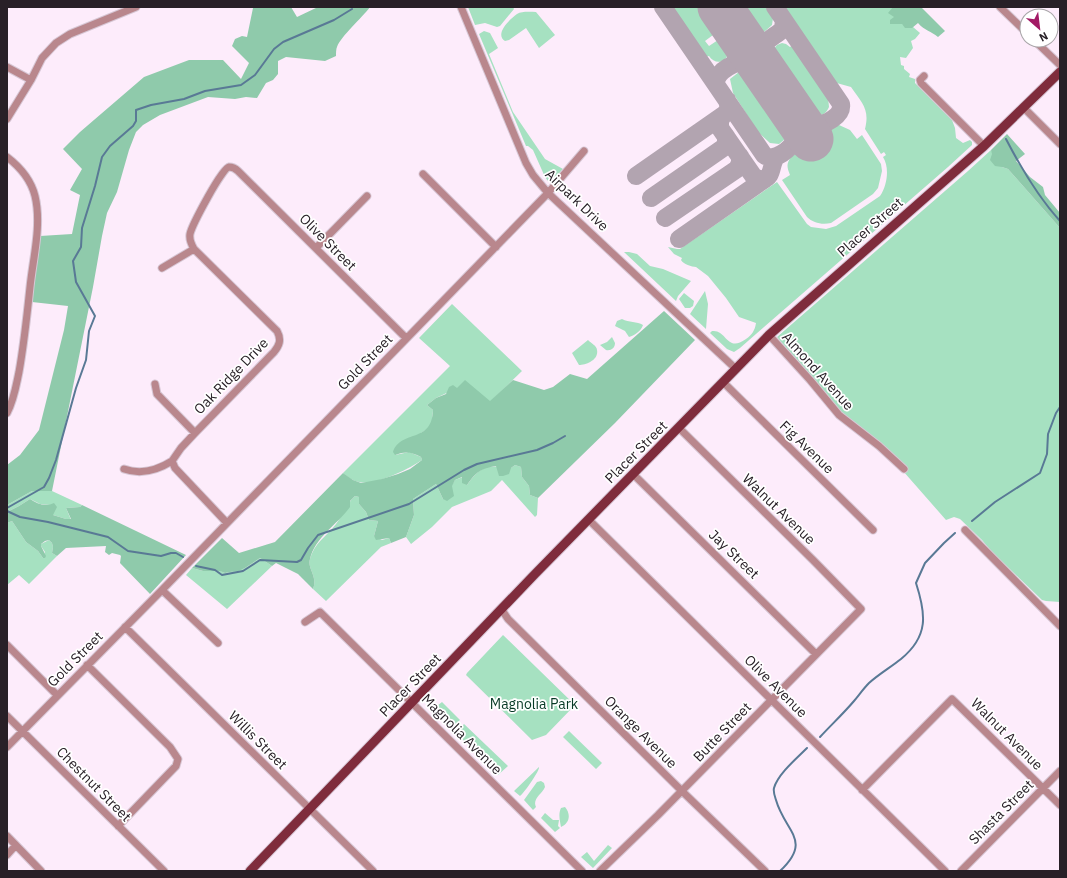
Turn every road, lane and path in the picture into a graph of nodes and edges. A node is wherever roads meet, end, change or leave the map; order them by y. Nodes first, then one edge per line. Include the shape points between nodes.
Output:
1 (136, 7) edge
2 (460, 7) edge
3 (1000, 7) edge
4 (1019, 25) edge
5 (1042, 48) edge
6 (1060, 65) edge
7 (7, 67) edge
8 (1060, 72) edge
9 (924, 76) dead end
10 (31, 80) junction
11 (1023, 107) junction
12 (7, 119) edge
13 (1060, 144) edge
14 (984, 146) junction
15 (584, 151) dead end
16 (7, 157) edge
17 (423, 174) dead end
18 (548, 193) junction
19 (367, 196) dead end
20 (496, 247) junction
21 (316, 248) junction
22 (194, 249) junction
23 (162, 268) dead end
24 (769, 336) junction
25 (406, 338) junction
26 (736, 369) junction
27 (723, 382) junction
28 (155, 384) dead end
29 (7, 413) edge
30 (679, 428) junction
31 (195, 432) junction
32 (172, 461) junction
33 (124, 469) dead end
34 (904, 469) dead end
35 (633, 474) junction
36 (589, 520) junction
37 (227, 523) junction
38 (873, 530) dead end
39 (965, 530) dead end
40 (162, 590) junction
41 (861, 609) joint
42 (502, 610) junction
43 (305, 622) dead end
44 (1060, 626) edge
45 (125, 627) junction
46 (218, 643) dead end
47 (7, 645) edge
48 (816, 654) junction
49 (87, 665) junction
50 (57, 695) junction
51 (771, 699) junction
52 (412, 703) junction
53 (7, 716) edge
54 (22, 731) junction
55 (7, 747) edge
56 (1060, 771) edge
57 (1042, 788) junction
58 (862, 790) junction
59 (682, 791) junction
60 (1060, 805) edge
61 (310, 809) junction
62 (118, 826) junction
63 (7, 836) edge
64 (16, 845) junction
65 (7, 855) edge
66 (42, 871) edge
67 (164, 871) edge
68 (250, 871) edge
69 (373, 871) edge
70 (582, 871) edge
71 (600, 871) edge
72 (765, 871) edge
73 (945, 871) edge
74 (961, 871) edge

1 - 10 street via 56,42 42,58
2 - 18 street, Airpark Drive via 526,163
3 - 4 street
5 - 6 street
7 - 10 street
8 - 11 main road, Placer Street
9 - 14 street via 920,80 921,83
10 - 12 street
11 - 13 street
11 - 14 main road, Placer Street
14 - 24 main road, Placer Street
15 - 18 street, Gold Street
16 - 29 street via 29,181 37,212 23,347 15,390
17 - 20 street
18 - 20 street, Gold Street
18 - 26 street, Airpark Drive
19 - 21 street
20 - 25 street, Gold Street
21 - 22 street, Olive Street via 238,171 229,167 222,173 192,226 189,236
21 - 25 street, Olive Street
22 - 23 street
22 - 31 street, Oak Ridge Drive via 277,331 280,341 274,352
24 - 26 main road, Placer Street
24 - 34 street, Almond Avenue via 838,415
25 - 37 street, Gold Street
26 - 27 main road, Placer Street
27 - 30 main road, Placer Street
27 - 38 street, Fig Avenue
28 - 31 street via 157,394
30 - 35 main road, Placer Street
30 - 41 street, Walnut Avenue
31 - 32 street, Oak Ridge Drive
32 - 33 street via 146,472
32 - 37 street via 175,468
35 - 36 main road, Placer Street
35 - 48 street, Jay Street
36 - 42 main road, Placer Street
36 - 51 street, Olive Avenue
37 - 40 street, Gold Street
39 - 44 street
40 - 45 street, Gold Street
40 - 46 street
41 - 48 street, Butte Street
42 - 52 main road, Placer Street
42 - 59 street, Orange Avenue via 508,619
43 - 52 street, Magnolia Avenue via 320,612
45 - 49 street, Gold Street
45 - 61 street, Willis Street
47 - 50 street
48 - 51 street, Butte Street
49 - 50 street, Gold Street
49 - 62 street via 170,747 178,761
50 - 54 street, Gold Street
51 - 58 street, Olive Avenue
51 - 59 street, Butte Street
52 - 61 main road, Placer Street
52 - 70 street, Magnolia Avenue
53 - 54 street, Chestnut Street
54 - 55 street, Gold Street
54 - 62 street, Chestnut Street
56 - 57 street, Shasta Street
57 - 58 street, Walnut Avenue via 952,699
57 - 60 street, Walnut Avenue
57 - 74 street, Shasta Street
58 - 73 street, Olive Avenue
59 - 71 street, Butte Street
59 - 72 street, Orange Avenue
61 - 68 main road, Placer Street
61 - 69 street, Willis Street
62 - 67 street, Chestnut Street
63 - 64 street
64 - 65 street
64 - 66 street

